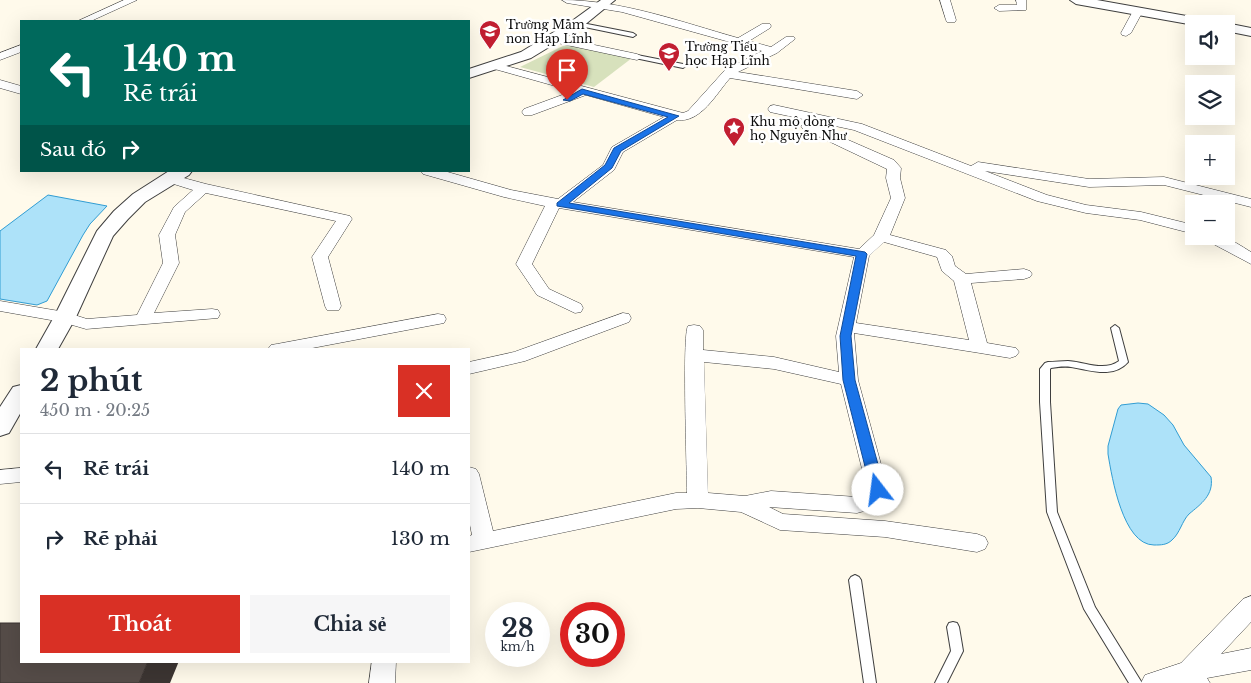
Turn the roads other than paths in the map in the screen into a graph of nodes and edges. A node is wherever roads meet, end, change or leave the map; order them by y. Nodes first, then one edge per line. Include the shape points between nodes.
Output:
1 (132, 0) edge
2 (567, 0) edge
3 (946, 0) edge
4 (1021, 0) edge
5 (1076, 0) edge
6 (606, 3) edge
7 (999, 8) dead end
8 (1138, 10) junction
9 (1185, 19) edge
10 (85, 20) edge
11 (951, 20) dead end
12 (576, 24) junction
13 (766, 26) dead end
14 (1235, 29) edge
15 (1251, 32) edge
16 (1126, 34) dead end
17 (633, 35) dead end
18 (552, 39) junction
19 (790, 39) dead end
20 (739, 42) junction
21 (20, 48) edge
22 (773, 51) junction
23 (0, 57) edge
24 (637, 57) joint
25 (495, 66) junction
26 (683, 66) dead end
27 (470, 74) edge
28 (728, 74) junction
29 (0, 84) edge
30 (20, 90) edge
31 (582, 92) junction
32 (857, 95) dead end
33 (774, 109) dead end
34 (528, 112) dead end
35 (675, 116) junction
36 (807, 126) dead end
37 (945, 160) junction
38 (432, 172) edge
39 (176, 175) edge
40 (203, 188) junction
41 (1251, 202) edge
42 (557, 204) junction
43 (1185, 228) edge
44 (881, 237) junction
45 (1229, 245) edge
46 (862, 254) junction
47 (1251, 259) edge
48 (1024, 274) dead end
49 (962, 279) junction
50 (0, 306) edge
51 (333, 306) dead end
52 (575, 308) dead end
53 (212, 314) dead end
54 (65, 317) junction
55 (623, 318) dead end
56 (143, 319) junction
57 (438, 319) dead end
58 (847, 327) junction
59 (1115, 328) dead end
60 (694, 330) dead end
61 (48, 348) edge
62 (282, 348) edge
63 (980, 348) junction
64 (1010, 352) dead end
65 (694, 355) junction
66 (470, 368) edge
67 (849, 380) junction
68 (20, 395) edge
69 (0, 428) edge
70 (20, 476) edge
71 (0, 477) edge
72 (470, 484) edge
73 (698, 500) junction
74 (745, 504) junction
75 (476, 542) edge
76 (977, 542) dead end
77 (855, 580) dead end
78 (1251, 606) edge
79 (953, 627) dead end
80 (1251, 658) edge
81 (384, 663) edge
82 (1193, 677) edge
83 (1150, 682) edge
84 (382, 683) edge
85 (870, 683) edge
86 (941, 683) edge

1 - 10 street
2 - 6 street
3 - 11 street
4 - 7 street via 1022,8
5 - 8 street
6 - 12 street
6 - 20 street
8 - 9 street
8 - 16 street
12 - 17 lane
12 - 18 street
13 - 20 street
14 - 15 street
18 - 24 street
18 - 25 street via 526,55
19 - 22 street
20 - 22 street
21 - 23 street
22 - 28 street
24 - 26 lane
25 - 27 street
25 - 31 street
28 - 32 street
28 - 35 street via 692,114
29 - 30 street
31 - 34 street
31 - 35 street
33 - 37 street via 858,127
35 - 42 street via 617,150 609,166
36 - 44 street via 894,168 898,198
37 - 41 street via 1089,183 1164,181
37 - 43 street via 1042,198
38 - 42 street
39 - 40 street
39 - 54 street via 138,197 112,223
40 - 51 street via 345,219 320,257
40 - 56 street via 179,210 168,235 170,262
42 - 46 street
42 - 52 street via 524,264 543,292
44 - 46 street
44 - 49 street via 941,253 948,268
45 - 47 street
46 - 58 street
48 - 49 street
49 - 63 street
50 - 54 street
53 - 56 street
54 - 56 street via 86,324
54 - 61 street
55 - 66 street via 520,357
57 - 62 street
58 - 63 street
58 - 67 street
59 - 83 lane via 1124,362 1117,368 1099,370 1067,364 1048,365 1045,369 1052,512 1090,609
60 - 65 street
63 - 64 street
65 - 67 street via 774,364
65 - 73 street
67 - 74 street via 878,490 868,502 857,505 770,499
68 - 69 street
70 - 71 street
72 - 75 street
73 - 74 street
73 - 75 street via 636,508
74 - 76 street via 780,522 886,529
77 - 85 lane
78 - 82 street
79 - 86 lane via 956,651
80 - 82 street
81 - 84 street
82 - 83 street

